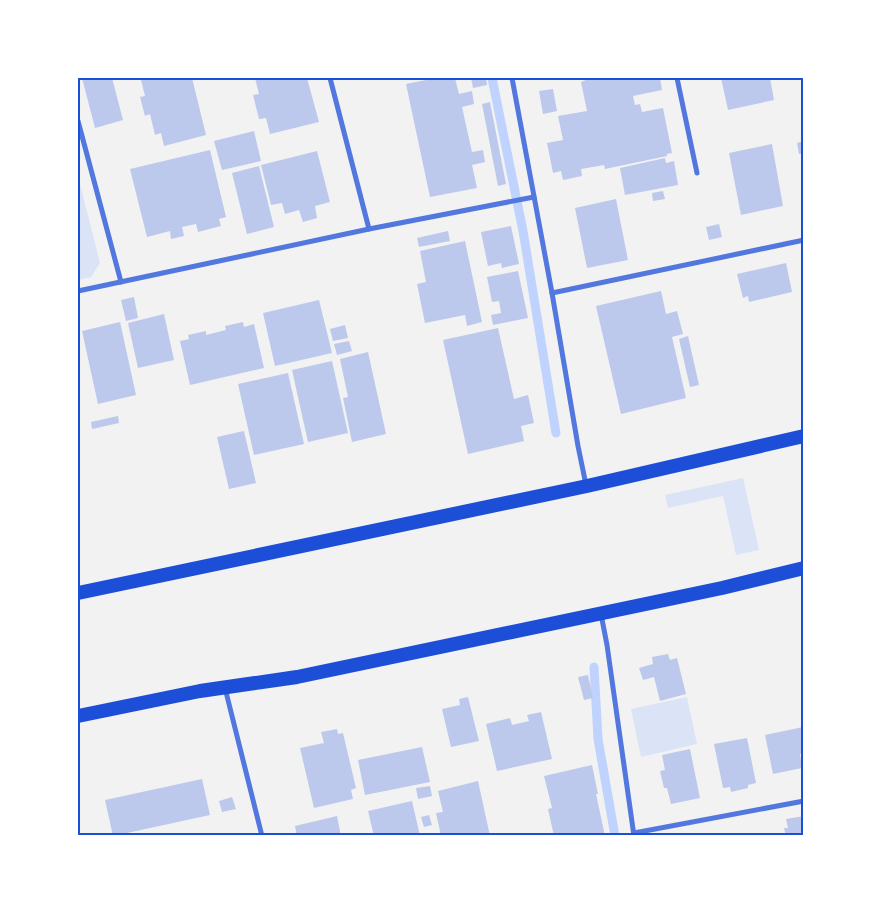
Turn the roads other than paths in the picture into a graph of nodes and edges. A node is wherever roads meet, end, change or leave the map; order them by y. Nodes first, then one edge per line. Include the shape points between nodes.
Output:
1 (330, 78) edge
2 (512, 78) edge
3 (677, 78) edge
4 (78, 121) edge
5 (697, 173) dead end
6 (534, 197) junction
7 (369, 229) junction
8 (804, 240) edge
9 (121, 282) junction
10 (78, 292) edge
11 (552, 293) junction
12 (804, 436) edge
13 (586, 486) junction
14 (804, 568) edge
15 (78, 593) edge
16 (600, 614) junction
17 (225, 687) junction
18 (78, 716) edge
19 (804, 801) edge
20 (634, 834) edge
21 (262, 836) edge

1 - 7 street
2 - 6 street
3 - 5 street
4 - 9 street
6 - 7 street
6 - 11 street
7 - 9 street
8 - 11 street
9 - 10 street
11 - 13 street
12 - 13 highway
13 - 15 highway
14 - 16 highway
16 - 17 highway via 298,676
16 - 20 street
17 - 18 highway
17 - 21 street
19 - 20 street

